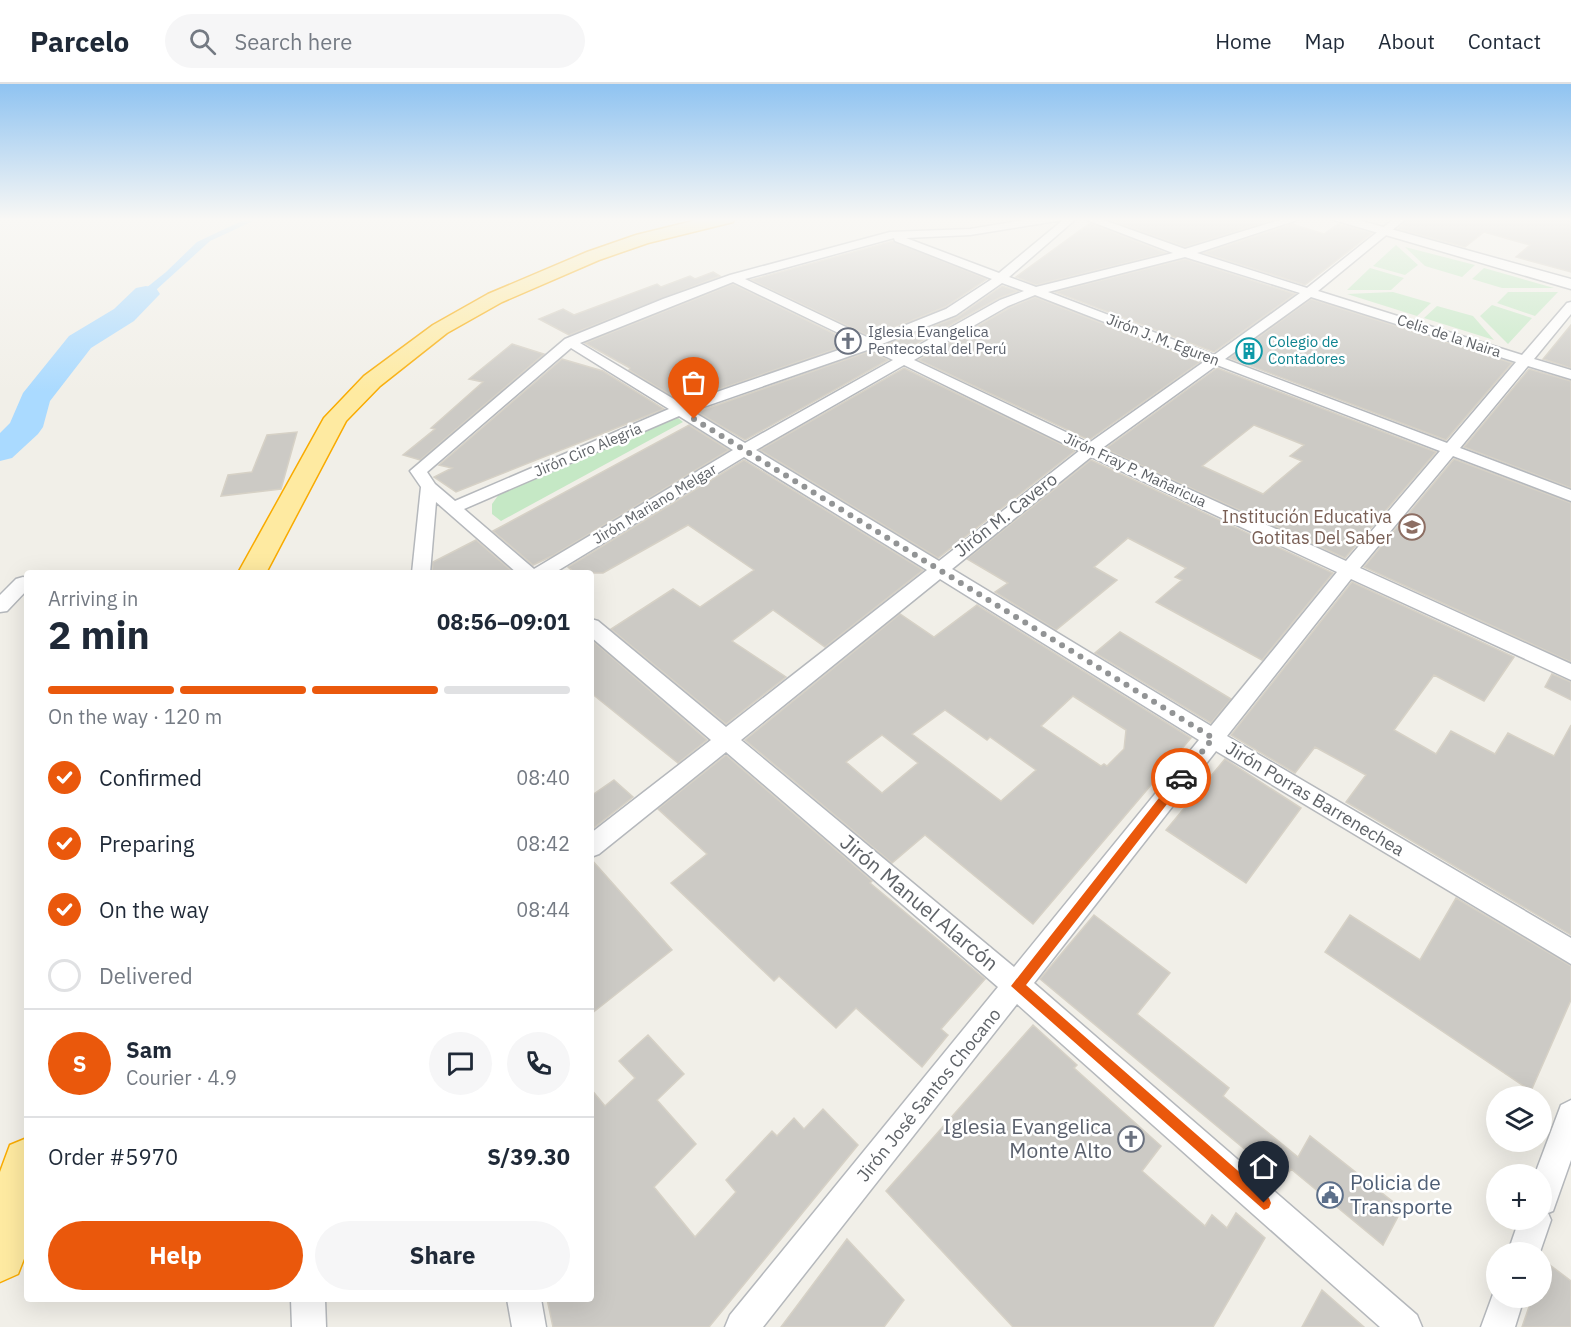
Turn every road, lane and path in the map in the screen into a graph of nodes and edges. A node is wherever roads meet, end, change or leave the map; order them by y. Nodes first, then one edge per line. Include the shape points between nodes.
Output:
1 (546, 276) edge
2 (741, 276) edge
3 (996, 276) edge
4 (1003, 276) edge
5 (1094, 276) edge
6 (1261, 276) edge
7 (1330, 276) edge
8 (1541, 276) edge
9 (734, 278) junction
10 (1001, 278) junction
11 (1571, 284) edge
12 (1035, 291) junction
13 (1311, 291) junction
14 (1571, 306) edge
15 (570, 342) junction
16 (870, 344) junction
17 (1214, 359) junction
18 (906, 360) junction
19 (1523, 360) junction
20 (1571, 375) edge
21 (680, 410) junction
22 (1448, 449) junction
23 (744, 450) junction
24 (1090, 450) junction
25 (429, 487) junction
26 (1571, 496) edge
27 (454, 507) junction
28 (937, 569) junction
29 (1349, 569) junction
30 (254, 570) edge
31 (421, 570) edge
32 (524, 570) edge
33 (546, 570) edge
34 (23, 584) dead end
35 (0, 606) edge
36 (594, 629) edge
37 (1571, 673) edge
38 (1213, 738) junction
39 (726, 741) junction
40 (594, 845) edge
41 (1571, 952) edge
42 (1017, 986) junction
43 (1571, 1115) edge
44 (1552, 1171) edge
45 (24, 1172) edge
46 (0, 1256) edge
47 (308, 1302) edge
48 (525, 1302) edge
49 (1505, 1308) edge
50 (309, 1327) edge
51 (529, 1327) edge
52 (742, 1327) edge
53 (1406, 1327) edge
54 (1498, 1327) edge

1 - 30 highway via 495,298 441,329 372,381 336,418
2 - 9 street
3 - 10 street, Jirón J. M. Eguren
4 - 10 street, Jirón Ciro Alegría
5 - 12 street, Jirón Mariano Melgar
6 - 13 street, Celis de la Naira
7 - 13 street, Jirón M. Cavero
8 - 11 street
9 - 15 street
9 - 16 street, Jirón Fray P. Mañaricua
10 - 12 street, Jirón J. M. Eguren
10 - 16 street, Jirón Ciro Alegría via 951,312
12 - 17 street, Jirón J. M. Eguren
12 - 18 street, Jirón Mariano Melgar via 1004,303
13 - 17 street, Jirón M. Cavero
13 - 19 street, Celis de la Naira
14 - 19 street, Jirón José Santos Chocano
15 - 21 street, Jirón Porras Barrenechea
15 - 25 street via 418,471
16 - 18 street, Jirón Fray P. Mañaricua
16 - 21 street, Jirón Ciro Alegría
17 - 22 street, Jirón J. M. Eguren
17 - 24 street, Jirón M. Cavero
18 - 23 street, Jirón Mariano Melgar
18 - 24 street, Jirón Fray P. Mañaricua
19 - 20 street, Celis de la Naira
19 - 22 street, Jirón José Santos Chocano
21 - 23 street, Jirón Porras Barrenechea
21 - 27 street, Jirón Ciro Alegría
22 - 26 street, Jirón J. M. Eguren
22 - 29 street, Jirón José Santos Chocano
23 - 28 street, Jirón Porras Barrenechea
23 - 33 street, Jirón Mariano Melgar
24 - 28 street, Jirón M. Cavero
24 - 29 street, Jirón Fray P. Mañaricua
25 - 27 street
25 - 31 street
27 - 32 street
28 - 38 street, Jirón Porras Barrenechea
28 - 39 street, Jirón M. Cavero
29 - 37 street, Jirón Fray P. Mañaricua
29 - 38 street, Jirón José Santos Chocano
34 - 35 street
36 - 39 street, Jirón Manuel Alarcón
38 - 41 street, Jirón Porras Barrenechea
38 - 42 street, Jirón José Santos Chocano
39 - 40 street, Jirón M. Cavero
39 - 42 street, Jirón Manuel Alarcón
42 - 52 street, Jirón José Santos Chocano
42 - 53 street, Jirón Manuel Alarcón
43 - 44 street
45 - 46 highway
47 - 50 street
48 - 51 street
49 - 54 street

